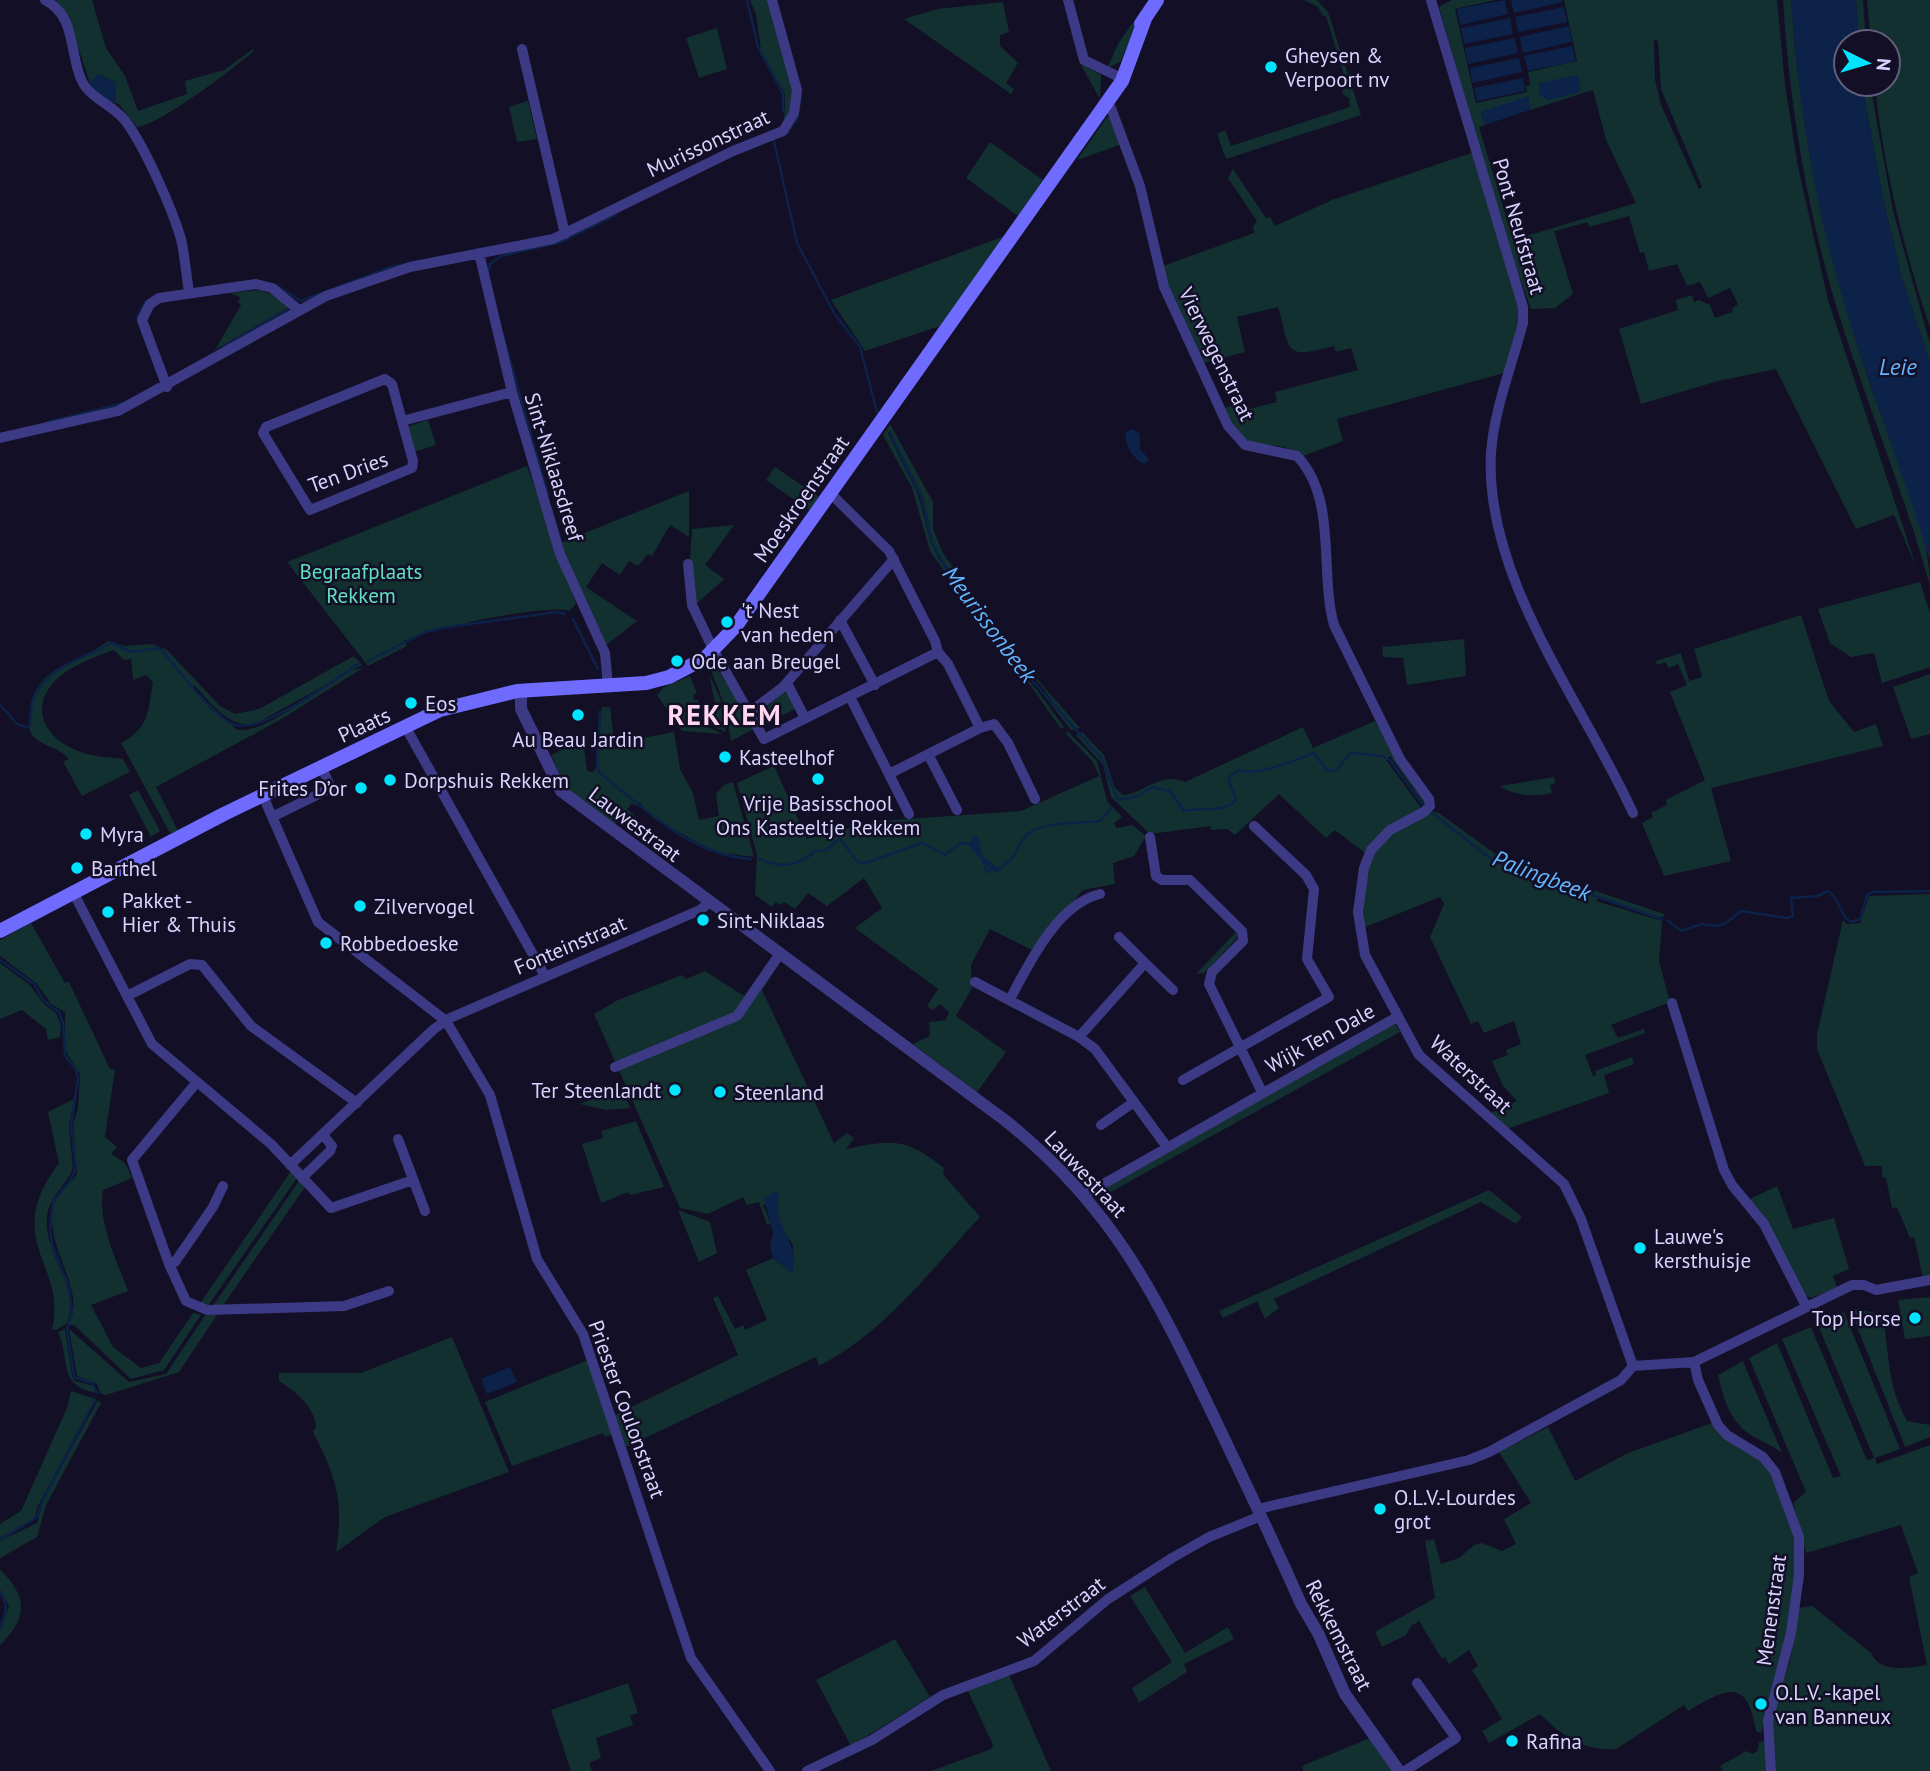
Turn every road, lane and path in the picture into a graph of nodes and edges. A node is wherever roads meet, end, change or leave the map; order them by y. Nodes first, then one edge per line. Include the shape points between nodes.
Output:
1 (44, 0) edge
2 (772, 0) edge
3 (1068, 0) edge
4 (1157, 0) edge
5 (1431, 0) edge
6 (522, 49) dead end
7 (1119, 78) junction
8 (1105, 105) junction
9 (565, 234) junction
10 (479, 253) junction
11 (189, 292) junction
12 (299, 310) junction
13 (167, 387) junction
14 (512, 392) junction
15 (402, 421) junction
16 (0, 438) edge
17 (831, 494) junction
18 (894, 559) junction
19 (688, 564) dead end
20 (840, 620) junction
21 (937, 652) junction
22 (715, 653) junction
23 (787, 683) junction
24 (608, 685) junction
25 (875, 685) junction
26 (519, 693) junction
27 (850, 697) junction
28 (750, 712) junction
29 (806, 718) junction
30 (405, 726) junction
31 (980, 727) junction
32 (928, 754) junction
33 (322, 768) junction
34 (890, 774) junction
35 (263, 796) junction
36 (1035, 799) dead end
37 (1427, 809) joint
38 (957, 810) dead end
39 (1633, 813) dead end
40 (909, 814) dead end
41 (272, 817) junction
42 (1254, 826) dead end
43 (1150, 837) dead end
44 (74, 894) junction
45 (1100, 894) dead end
46 (709, 903) junction
47 (0, 931) edge
48 (1119, 937) dead end
49 (779, 955) junction
50 (1145, 963) junction
51 (545, 976) junction
52 (975, 982) dead end
53 (1173, 990) dead end
54 (127, 996) junction
55 (1010, 999) junction
56 (1672, 1003) dead end
57 (1397, 1017) junction
58 (446, 1021) junction
59 (1079, 1037) junction
60 (1241, 1047) junction
61 (615, 1067) dead end
62 (1183, 1080) dead end
63 (197, 1082) junction
64 (1262, 1092) junction
65 (1134, 1102) junction
66 (357, 1103) junction
67 (1101, 1125) dead end
68 (324, 1136) junction
69 (398, 1139) dead end
70 (1167, 1147) junction
71 (290, 1165) junction
72 (302, 1178) junction
73 (413, 1180) junction
74 (223, 1186) dead end
75 (1084, 1195) junction
76 (425, 1211) dead end
77 (169, 1264) junction
78 (1930, 1280) edge
79 (388, 1292) dead end
80 (1806, 1306) junction
81 (1694, 1362) junction
82 (1633, 1366) junction
83 (1260, 1513) junction
84 (1418, 1683) dead end
85 (770, 1771) edge
86 (807, 1771) edge
87 (1399, 1771) edge
88 (1405, 1771) edge
89 (1771, 1771) edge

1 - 11 street via 60,11 67,25 81,80 120,114 132,132 174,219
2 - 9 street, Murissonstraat via 797,90 794,113 786,128
3 - 7 street via 1084,60
4 - 7 main road, Moeskroenstraat
5 - 39 street, Pont Neufstraat via 1523,307 1491,456 1506,554 1532,619
6 - 9 street
7 - 8 main road, Moeskroenstraat
8 - 17 main road, Moeskroenstraat
8 - 37 street, Vierwegenstraat via 1111,108 1130,153 1164,288 1228,426 1245,445 1297,456 1310,475 1323,523 1334,625 1399,759 1429,799
9 - 10 street, Murissonstraat
10 - 12 street, Murissonstraat via 379,276
10 - 14 street, Sint-Niklaasdreef
11 - 12 street via 265,285
11 - 13 street via 159,298 144,313 144,330
12 - 13 street, Murissonstraat
13 - 16 street, Murissonstraat via 118,411
14 - 15 street
14 - 24 street, Sint-Niklaasdreef via 560,554 605,653
15 - 15 street, Ten Dries via 392,384 385,379 266,427 264,438 310,510 412,468
17 - 18 street
17 - 22 main road, Moeskroenstraat
18 - 20 street
18 - 21 street
19 - 22 street via 692,605
20 - 23 street
20 - 25 street
21 - 25 street
21 - 31 street via 948,664
22 - 24 main road, Moeskroenstraat via 669,677
22 - 28 street
23 - 28 street
23 - 29 street
24 - 26 main road, Moeskroenstraat
25 - 27 street
26 - 30 main road, Moeskroenstraat via 460,703
26 - 46 street, Lauwestraat via 526,698 531,725 561,791
27 - 29 street
27 - 34 street
28 - 29 street via 764,739
30 - 33 main road, Plaats
30 - 51 street, Plaats
31 - 32 street
31 - 36 street via 999,727
32 - 34 street
32 - 38 street
33 - 35 main road, Plaats
33 - 41 street, Plaats via 331,788
34 - 40 street
35 - 41 street, Priester Coulonstraat
35 - 44 main road
37 - 57 street, Waterstraat via 1378,840 1360,888 1359,928 1365,955
41 - 58 street, Priester Coulonstraat via 318,922
42 - 60 street, Wijk Ten Dale via 1314,889 1307,959 1329,998
43 - 60 street, Wijk Ten Dale via 1156,876 1190,880 1244,935 1212,972 1209,984
44 - 47 main road
44 - 54 street
45 - 55 street via 1079,901 1046,938
46 - 49 street, Lauwestraat
46 - 51 street, Fonteinstraat
48 - 50 street
49 - 61 street via 737,1016
49 - 75 street, Lauwestraat via 1006,1121
50 - 53 street
50 - 59 street
51 - 58 street, Fonteinstraat
52 - 55 street
54 - 63 street via 152,1044
54 - 66 street via 190,964 202,965 251,1026
55 - 59 street
56 - 80 street via 1724,1170 1764,1224
57 - 64 street, Wijk Ten Dale
57 - 82 street, Waterstraat via 1419,1055 1564,1184
58 - 66 street, Fonteinstraat
58 - 85 street, Priester Coulonstraat via 490,1095 537,1259 583,1334 691,1658
59 - 65 street via 1095,1049
60 - 62 street, Wijk Ten Dale
60 - 64 street, Wijk Ten Dale
63 - 71 street
63 - 77 street via 132,1160
64 - 70 street, Wijk Ten Dale
65 - 67 street
65 - 70 street
66 - 68 street, Fonteinstraat
68 - 71 street
68 - 72 street via 332,1149
69 - 73 street
70 - 75 street, Wijk Ten Dale
71 - 72 street
72 - 73 street via 331,1208
73 - 76 street
74 - 77 street via 214,1207
75 - 83 street, Lauwestraat via 1112,1228 1150,1287
77 - 79 street via 186,1301 207,1310 344,1306
78 - 80 street via 1876,1290 1852,1285
80 - 81 street
81 - 82 street
81 - 89 street, Menenstraat via 1718,1425 1763,1457 1775,1472 1799,1537 1789,1646 1768,1721
82 - 83 street, Waterstraat via 1621,1380 1469,1460
83 - 86 street, Waterstraat via 1172,1558 1102,1604 1034,1661 943,1695 872,1740
83 - 87 street, Rekkemstraat via 1345,1694
84 - 88 street via 1456,1738

